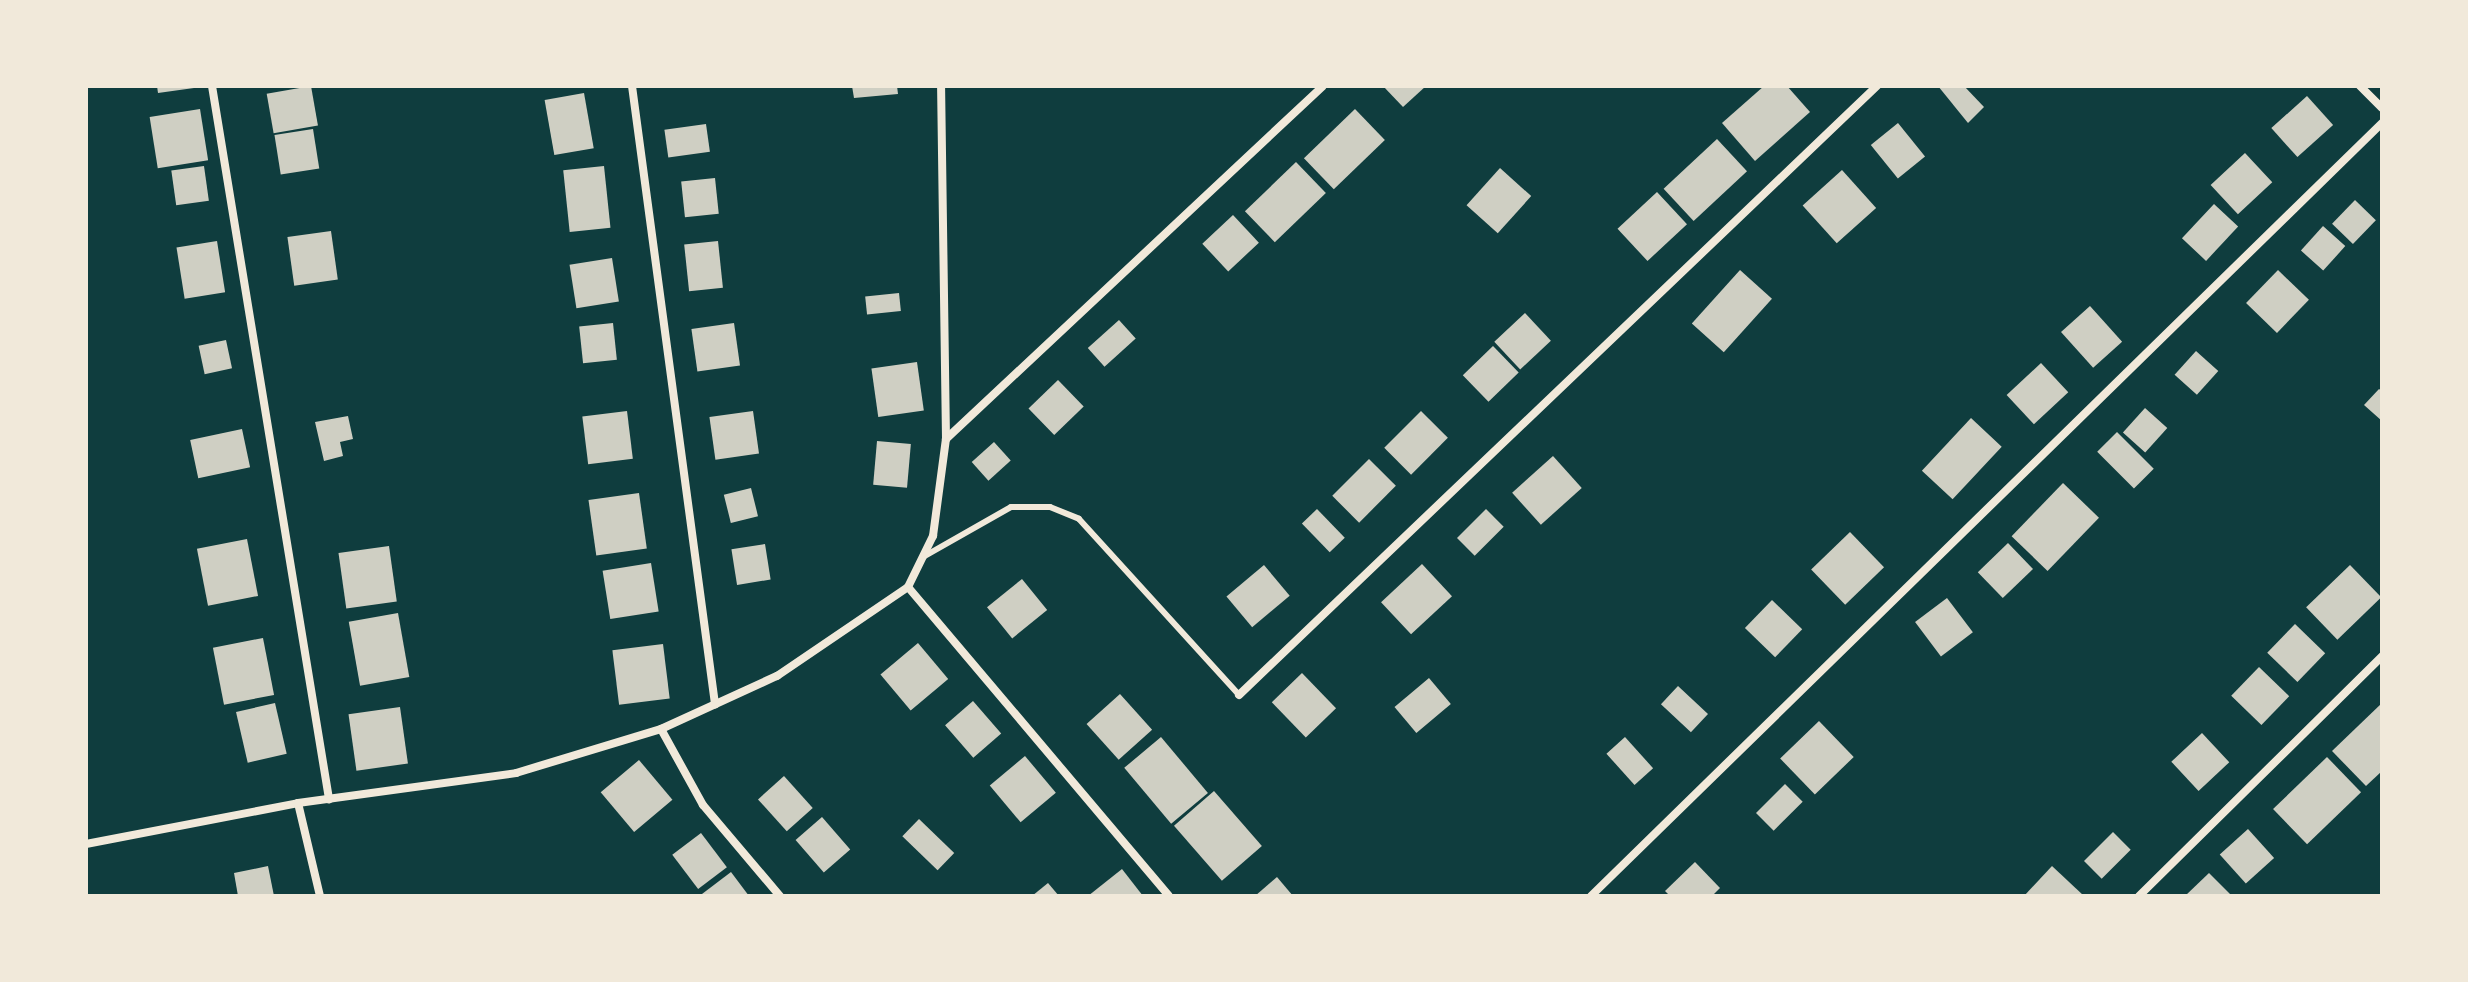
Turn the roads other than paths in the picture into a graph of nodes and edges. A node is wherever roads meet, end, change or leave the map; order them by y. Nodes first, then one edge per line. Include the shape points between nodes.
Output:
1 (212, 86) edge
2 (632, 86) edge
3 (941, 86) edge
4 (1323, 86) edge
5 (1877, 86) edge
6 (2360, 86) edge
7 (2382, 108) edge
8 (2382, 123) edge
9 (946, 439) junction
10 (922, 557) junction
11 (908, 587) junction
12 (2382, 656) edge
13 (1239, 695) joint
14 (715, 704) junction
15 (661, 729) junction
16 (329, 799) junction
17 (298, 803) junction
18 (86, 844) edge
19 (320, 896) edge
20 (780, 896) edge
21 (1169, 896) edge
22 (1591, 896) edge
23 (2139, 896) edge

1 - 16 street
2 - 14 street
3 - 9 street
4 - 9 street
5 - 13 street
6 - 7 street
8 - 22 street
9 - 10 street via 933,536
10 - 11 street
10 - 13 lane via 1011,507 1050,507 1079,519
11 - 14 street via 777,676
11 - 21 street
12 - 23 street
14 - 15 street
15 - 16 street via 516,773
15 - 20 street via 703,805
16 - 17 street
17 - 18 street
17 - 19 street

